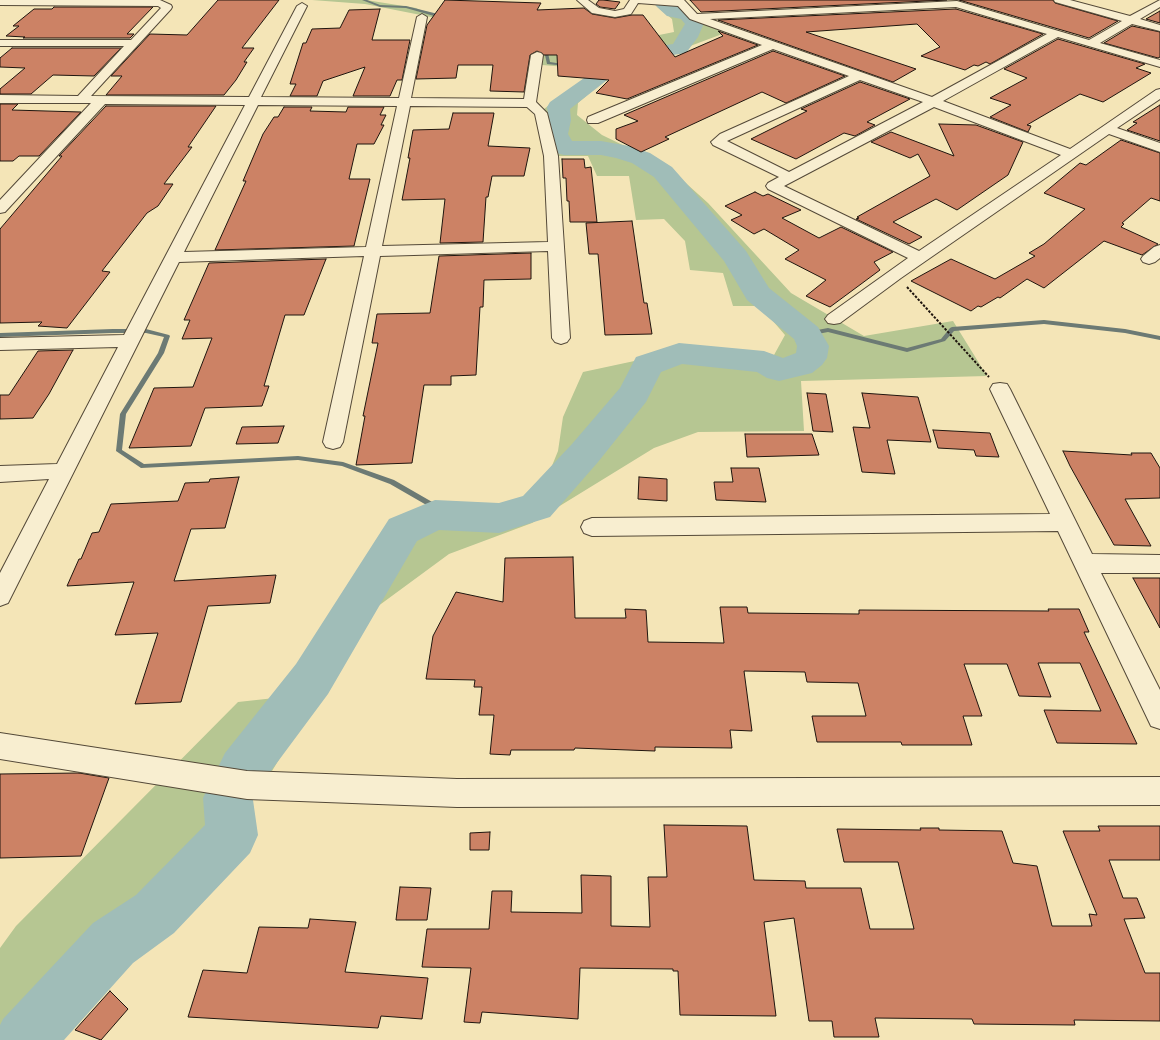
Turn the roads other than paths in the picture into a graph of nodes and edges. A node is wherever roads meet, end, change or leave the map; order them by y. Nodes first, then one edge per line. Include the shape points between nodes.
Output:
1 (582, 0) edge
2 (635, 0) edge
3 (1059, 0) edge
4 (0, 2) edge
5 (680, 2) edge
6 (873, 3) edge
7 (1160, 3) edge
8 (302, 6) dead end
9 (736, 16) junction
10 (422, 18) dead end
11 (694, 18) junction
12 (1131, 20) junction
13 (1160, 28) edge
14 (729, 30) junction
15 (1057, 33) junction
16 (0, 43) edge
17 (134, 43) junction
18 (1091, 43) junction
19 (772, 46) junction
20 (537, 55) dead end
21 (1160, 64) edge
22 (859, 76) junction
23 (1160, 93) edge
24 (0, 99) edge
25 (81, 100) junction
26 (101, 100) junction
27 (254, 101) junction
28 (405, 102) junction
29 (530, 102) junction
30 (933, 102) junction
31 (592, 120) dead end
32 (1107, 129) junction
33 (1160, 148) edge
34 (1071, 154) junction
35 (789, 177) junction
36 (0, 208) edge
37 (556, 246) junction
38 (373, 251) junction
39 (174, 257) junction
40 (920, 258) junction
41 (834, 319) dead end
42 (561, 338) dead end
43 (131, 341) junction
44 (0, 344) edge
45 (1000, 389) road end
46 (333, 442) dead end
47 (64, 471) junction
48 (0, 474) edge
49 (1065, 522) junction
50 (592, 527) dead end
51 (1084, 563) junction
52 (1160, 564) edge
53 (0, 596) edge
54 (1160, 717) edge
55 (0, 746) edge
56 (1160, 791) edge

1 - 2 street via 596,11 614,14 628,12
2 - 5 street
3 - 12 street
4 - 17 street via 160,3 167,7
5 - 11 street
6 - 9 street
6 - 15 street via 957,4
7 - 12 street
8 - 27 street
9 - 11 street
9 - 14 street
10 - 28 street
11 - 14 street
12 - 13 street
12 - 18 street
14 - 19 street
15 - 18 street
15 - 30 street
16 - 17 street
17 - 25 street
18 - 21 street
19 - 22 street
19 - 31 street
20 - 29 street
22 - 30 street
22 - 35 street via 718,142
23 - 32 street
24 - 25 street
25 - 26 street
26 - 27 street
26 - 36 street
27 - 28 street
27 - 39 street
28 - 29 street
28 - 38 street
29 - 37 street via 541,113 551,156
30 - 34 street
30 - 35 street
32 - 33 street
32 - 34 street
34 - 40 street
35 - 40 street via 773,186
37 - 38 street
37 - 42 street
38 - 39 street
38 - 46 street
39 - 43 street
40 - 41 street
43 - 44 street
43 - 47 street
45 - 49 street
47 - 48 street
47 - 53 street
49 - 50 street
49 - 51 street
51 - 52 street
51 - 54 street
55 - 56 street via 247,785 456,793

